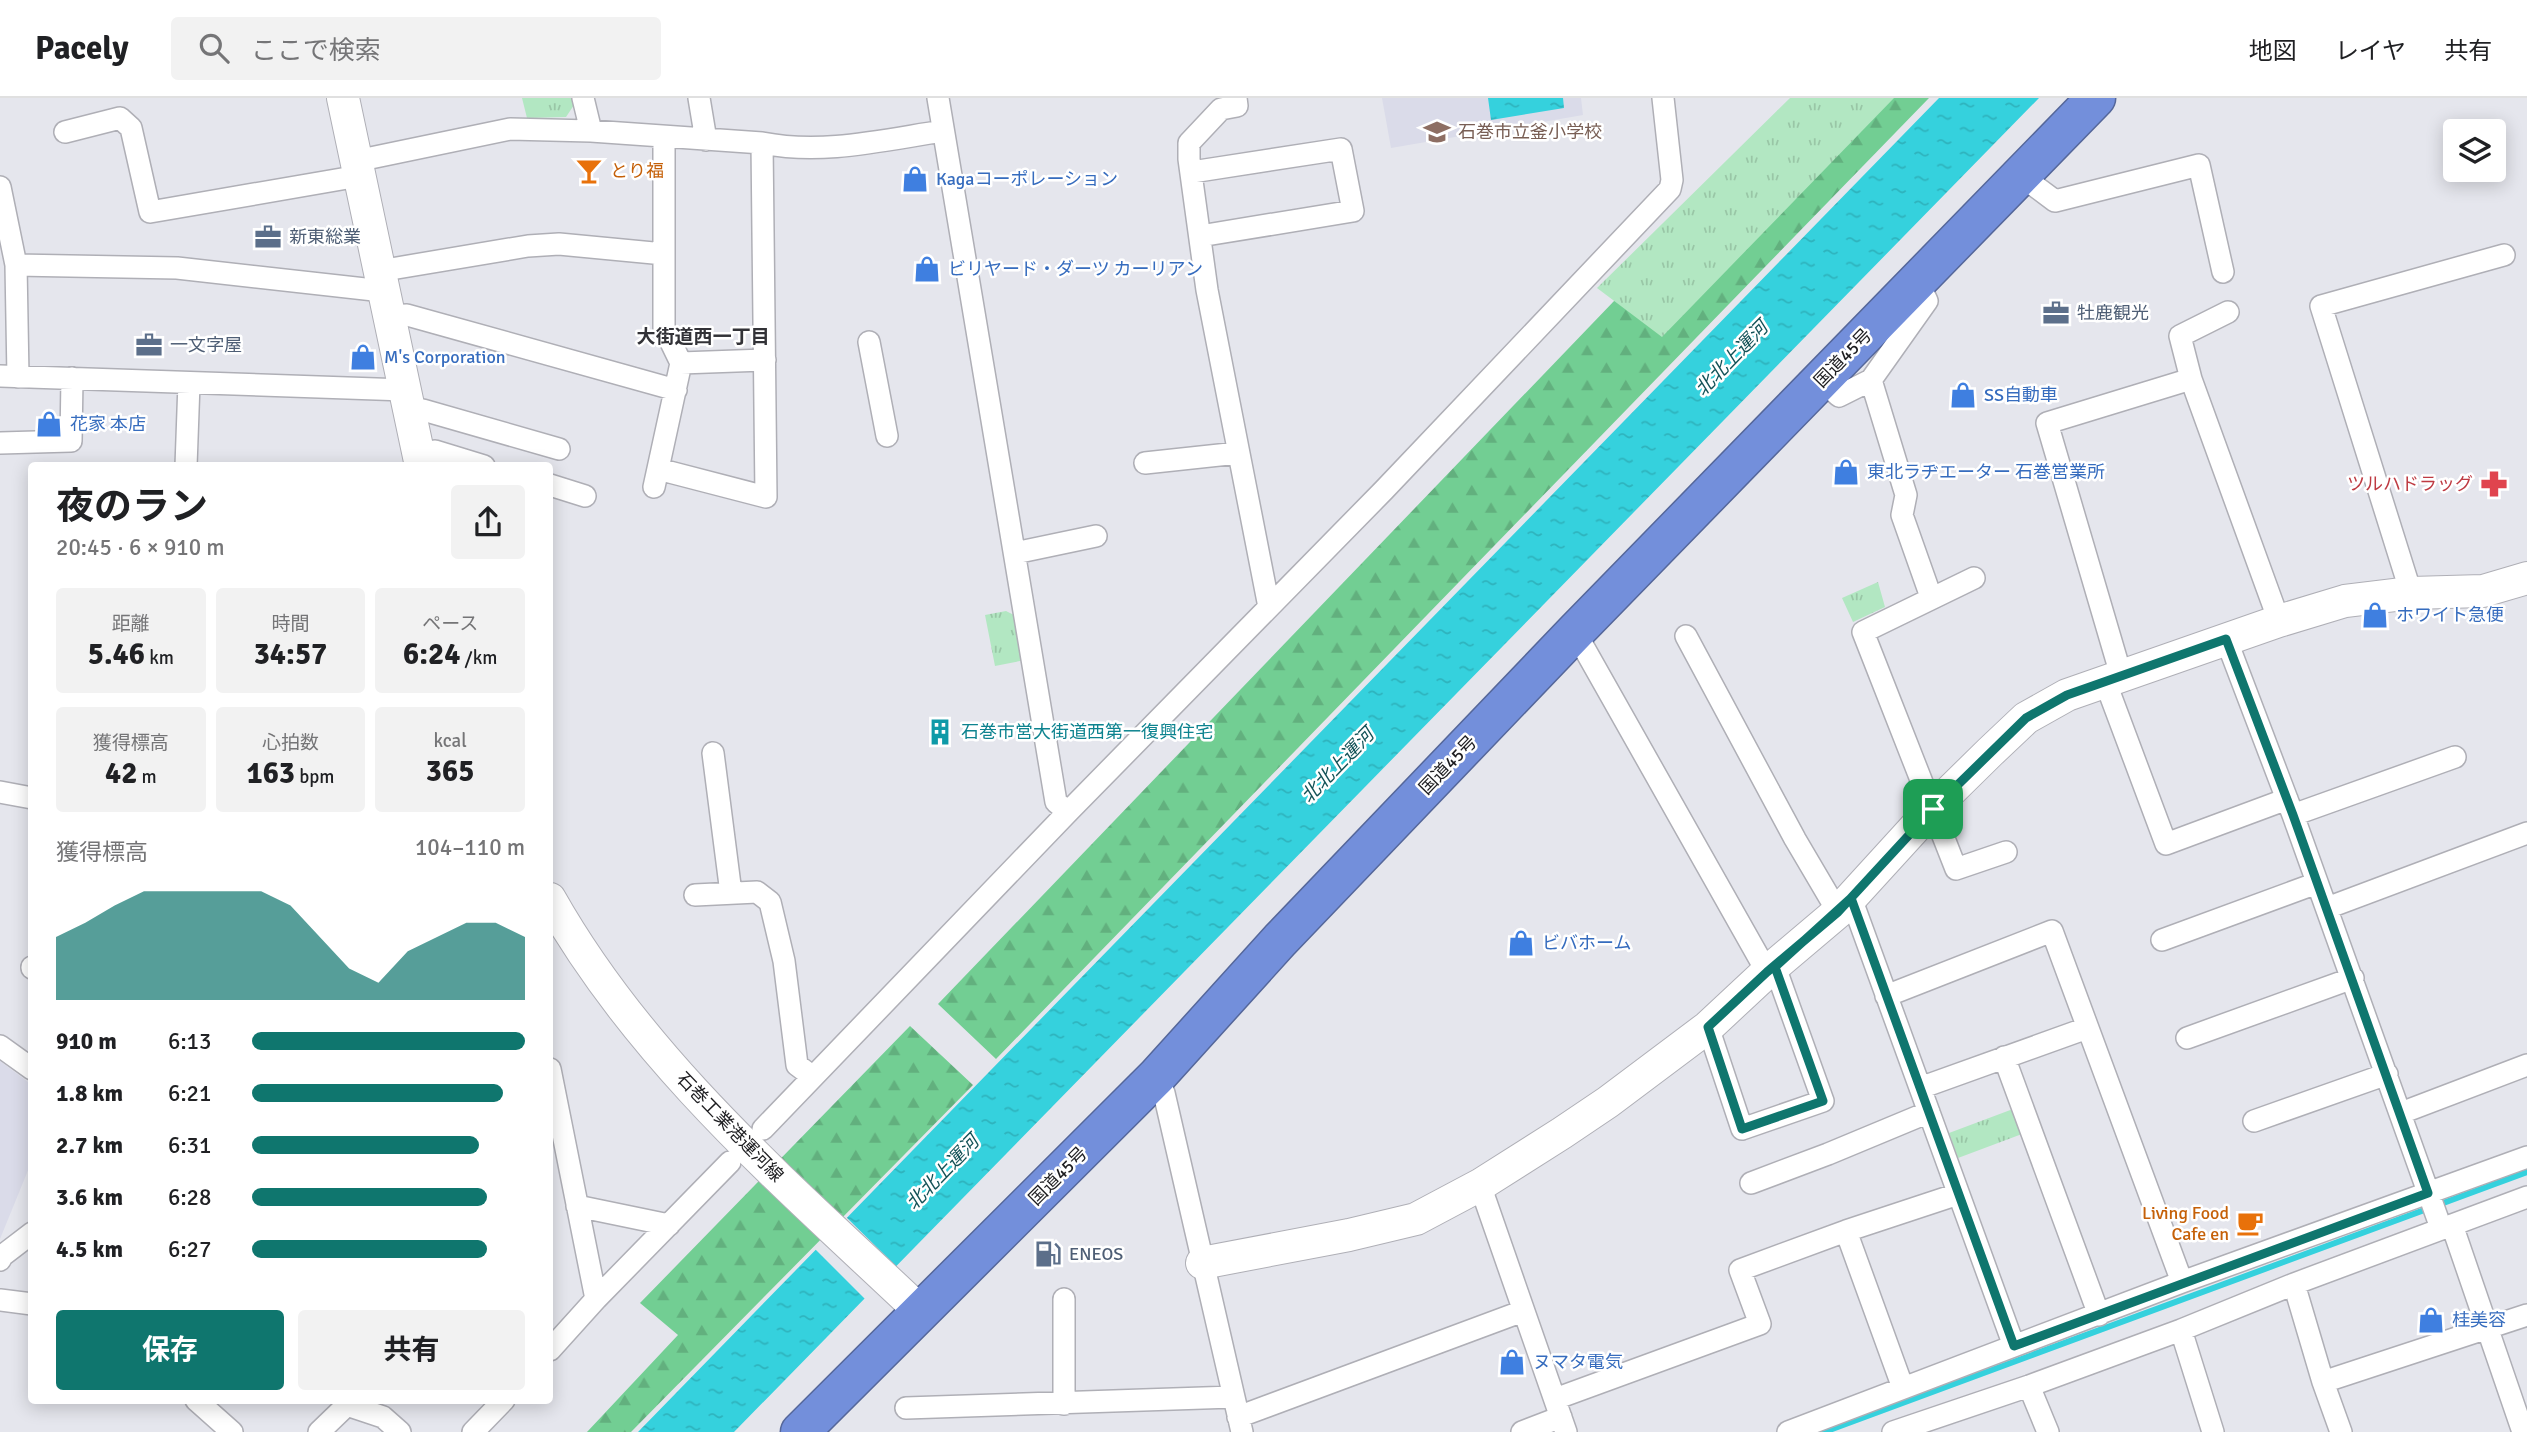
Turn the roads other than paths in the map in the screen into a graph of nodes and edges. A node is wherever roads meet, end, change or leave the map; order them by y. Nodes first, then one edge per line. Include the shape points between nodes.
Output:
1 (343, 98) edge
2 (583, 98) edge
3 (699, 98) edge
4 (938, 98) edge
5 (1236, 98) edge
6 (1663, 98) edge
7 (2096, 98) edge
8 (591, 131) junction
9 (943, 131) junction
10 (65, 132) dead end
11 (663, 137) junction
12 (706, 140) junction
13 (762, 143) junction
14 (357, 168) junction
15 (1192, 173) junction
16 (2020, 176) junction
17 (0, 187) edge
18 (1200, 236) junction
19 (664, 254) junction
20 (2504, 255) dead end
21 (16, 265) junction
22 (2223, 272) dead end
23 (1918, 281) junction
24 (384, 293) junction
25 (2228, 312) dead end
26 (869, 342) dead end
27 (765, 360) junction
28 (681, 363) junction
29 (9, 376) edge
30 (72, 378) junction
31 (2191, 379) junction
32 (1821, 380) junction
33 (1871, 380) junction
34 (189, 383) junction
35 (676, 390) junction
36 (407, 401) junction
37 (887, 436) dead end
38 (0, 443) edge
39 (559, 449) dead end
40 (1237, 453) junction
41 (420, 460) edge
42 (186, 462) edge
43 (471, 462) edge
44 (1145, 463) dead end
45 (553, 486) edge
46 (585, 496) dead end
47 (1096, 536) dead end
48 (1015, 553) junction
49 (1974, 578) dead end
50 (2527, 578) edge
51 (2411, 593) junction
52 (1931, 597) junction
53 (1269, 607) junction
54 (2279, 621) junction
55 (1575, 632) junction
56 (1686, 636) dead end
57 (2226, 639) junction
58 (2113, 678) junction
59 (713, 753) dead end
60 (2455, 757) dead end
61 (0, 792) edge
62 (28, 797) edge
63 (2290, 807) junction
64 (1933, 809) junction
65 (1068, 812) junction
66 (2527, 833) edge
67 (2006, 852) dead end
68 (2317, 883) junction
69 (731, 893) junction
70 (695, 895) dead end
71 (1845, 905) junction
72 (2327, 908) junction
73 (554, 917) edge
74 (2162, 940) dead end
75 (1771, 970) junction
76 (2353, 978) junction
77 (1886, 996) junction
78 (1708, 1027) junction
79 (2087, 1028) junction
80 (2188, 1038) dead end
81 (0, 1046) edge
82 (2004, 1058) junction
83 (2527, 1065) edge
84 (28, 1066) edge
85 (2387, 1074) junction
86 (1157, 1076) junction
87 (813, 1077) junction
88 (1920, 1088) junction
89 (553, 1102) edge
90 (1929, 1112) junction
91 (2401, 1113) junction
92 (2254, 1121) dead end
93 (763, 1129) dead end
94 (2527, 1157) edge
95 (730, 1163) dead end
96 (559, 1168) edge
97 (1751, 1183) dead end
98 (1480, 1185) junction
99 (1958, 1194) junction
100 (2527, 1197) edge
101 (577, 1206) junction
102 (2438, 1213) junction
103 (669, 1224) junction
104 (1846, 1231) junction
105 (28, 1236) edge
106 (0, 1260) edge
107 (1202, 1263) junction
108 (2182, 1282) junction
109 (2294, 1284) junction
110 (596, 1299) junction
111 (1063, 1299) dead end
112 (0, 1300) edge
113 (909, 1301) junction
114 (28, 1304) edge
115 (1523, 1311) junction
116 (2099, 1315) junction
117 (2527, 1315) edge
118 (2489, 1329) junction
119 (2181, 1330) junction
120 (2014, 1346) junction
121 (553, 1347) edge
122 (2323, 1382) junction
123 (2029, 1386) junction
124 (1903, 1388) junction
125 (200, 1404) edge
126 (492, 1404) edge
127 (1064, 1404) junction
128 (906, 1408) dead end
129 (1237, 1415) edge
130 (1560, 1416) edge
131 (1936, 1424) edge
132 (232, 1432) edge
133 (318, 1432) edge
134 (400, 1432) edge
135 (473, 1432) edge
136 (800, 1432) edge
137 (1522, 1432) edge
138 (1788, 1432) edge
139 (1893, 1432) edge
140 (2048, 1432) edge
141 (2213, 1432) edge
142 (2341, 1432) edge
143 (2523, 1432) edge

1 - 14 street
2 - 8 street
3 - 12 street
4 - 9 street
5 - 15 street via 1237,106 1221,109 1189,143
6 - 53 street via 1670,189
7 - 16 highway, 国道45号
8 - 11 street
8 - 14 street via 510,129
9 - 13 street via 827,148
9 - 48 street
10 - 14 street via 120,118 131,128 150,212
11 - 12 street
11 - 19 street
12 - 13 street
13 - 27 street
14 - 24 street
15 - 18 street
15 - 18 street via 1341,149 1353,211
16 - 22 street via 2054,201 2199,165
16 - 23 highway, 国道45号
17 - 21 street
18 - 40 street
19 - 24 street via 559,244 528,246
19 - 28 street via 664,328
20 - 51 street via 2320,306
21 - 24 street via 177,268
21 - 29 street
23 - 32 highway, 国道45号
23 - 33 street via 1927,302
24 - 35 street via 407,315
24 - 36 street
25 - 31 street via 2180,336
26 - 37 street
27 - 28 street
27 - 35 street via 766,497 656,478
28 - 35 street
29 - 30 street
30 - 34 street
30 - 38 street via 71,441
31 - 54 street
31 - 58 street via 2048,423
32 - 33 street via 1839,396
32 - 55 highway, 国道45号
33 - 52 street via 1906,495 1902,514
34 - 36 street
34 - 42 street
36 - 39 street via 423,410
36 - 41 street
40 - 44 street
40 - 53 street
41 - 43 street via 435,451
45 - 46 street
47 - 48 street
48 - 65 street via 1056,802
49 - 52 street
50 - 51 street via 2483,591
51 - 54 street via 2345,601
52 - 64 street via 1863,632
53 - 65 street
54 - 57 street
55 - 75 street
55 - 86 highway, 国道45号 via 1280,940
56 - 71 street via 1796,839
57 - 58 street
57 - 63 street
58 - 63 street via 2166,844
58 - 64 street via 2067,695 2026,718
59 - 69 street
60 - 63 street
61 - 62 street
63 - 68 street
64 - 67 street via 1956,869
64 - 71 street
65 - 87 street
66 - 72 street
68 - 72 street
68 - 74 street
69 - 70 street
69 - 87 street via 757,891 770,902 784,961 797,1065
71 - 75 street
71 - 77 street
72 - 76 street
73 - 113 street, 石巻工業港運河線 via 640,1032 728,1127
75 - 78 street
75 - 78 street via 1823,1101 1742,1129
76 - 80 street
76 - 85 street
77 - 79 street via 2052,931
77 - 88 street
78 - 98 street via 1608,1102
79 - 82 street
79 - 108 street
81 - 84 street
82 - 88 street
82 - 116 street
83 - 91 street
85 - 91 street
85 - 92 street
86 - 107 street
86 - 113 highway, 国道45号
87 - 93 street
88 - 90 street
89 - 96 street
90 - 97 street
90 - 99 street
91 - 102 street
94 - 102 street
95 - 103 street
96 - 101 street
98 - 107 street via 1416,1219
98 - 115 street
99 - 104 street
99 - 120 street
100 - 102 street
101 - 103 street
101 - 110 street
102 - 108 street
102 - 109 street
102 - 118 street
103 - 110 street
104 - 124 street
104 - 130 street via 1740,1270 1760,1324
105 - 106 street
107 - 129 street
108 - 116 street
109 - 119 street
109 - 122 street
110 - 121 street
111 - 127 street
112 - 114 street
113 - 136 highway, 国道45号
115 - 129 street
115 - 130 street
116 - 120 street
117 - 118 street
118 - 122 street
118 - 143 street
119 - 123 street
119 - 141 street
120 - 124 street
122 - 142 street
123 - 131 street
123 - 140 street
124 - 138 street
125 - 132 street
126 - 135 street
127 - 128 street
127 - 129 street
130 - 137 street
131 - 139 street
133 - 134 street via 347,1405 383,1417

